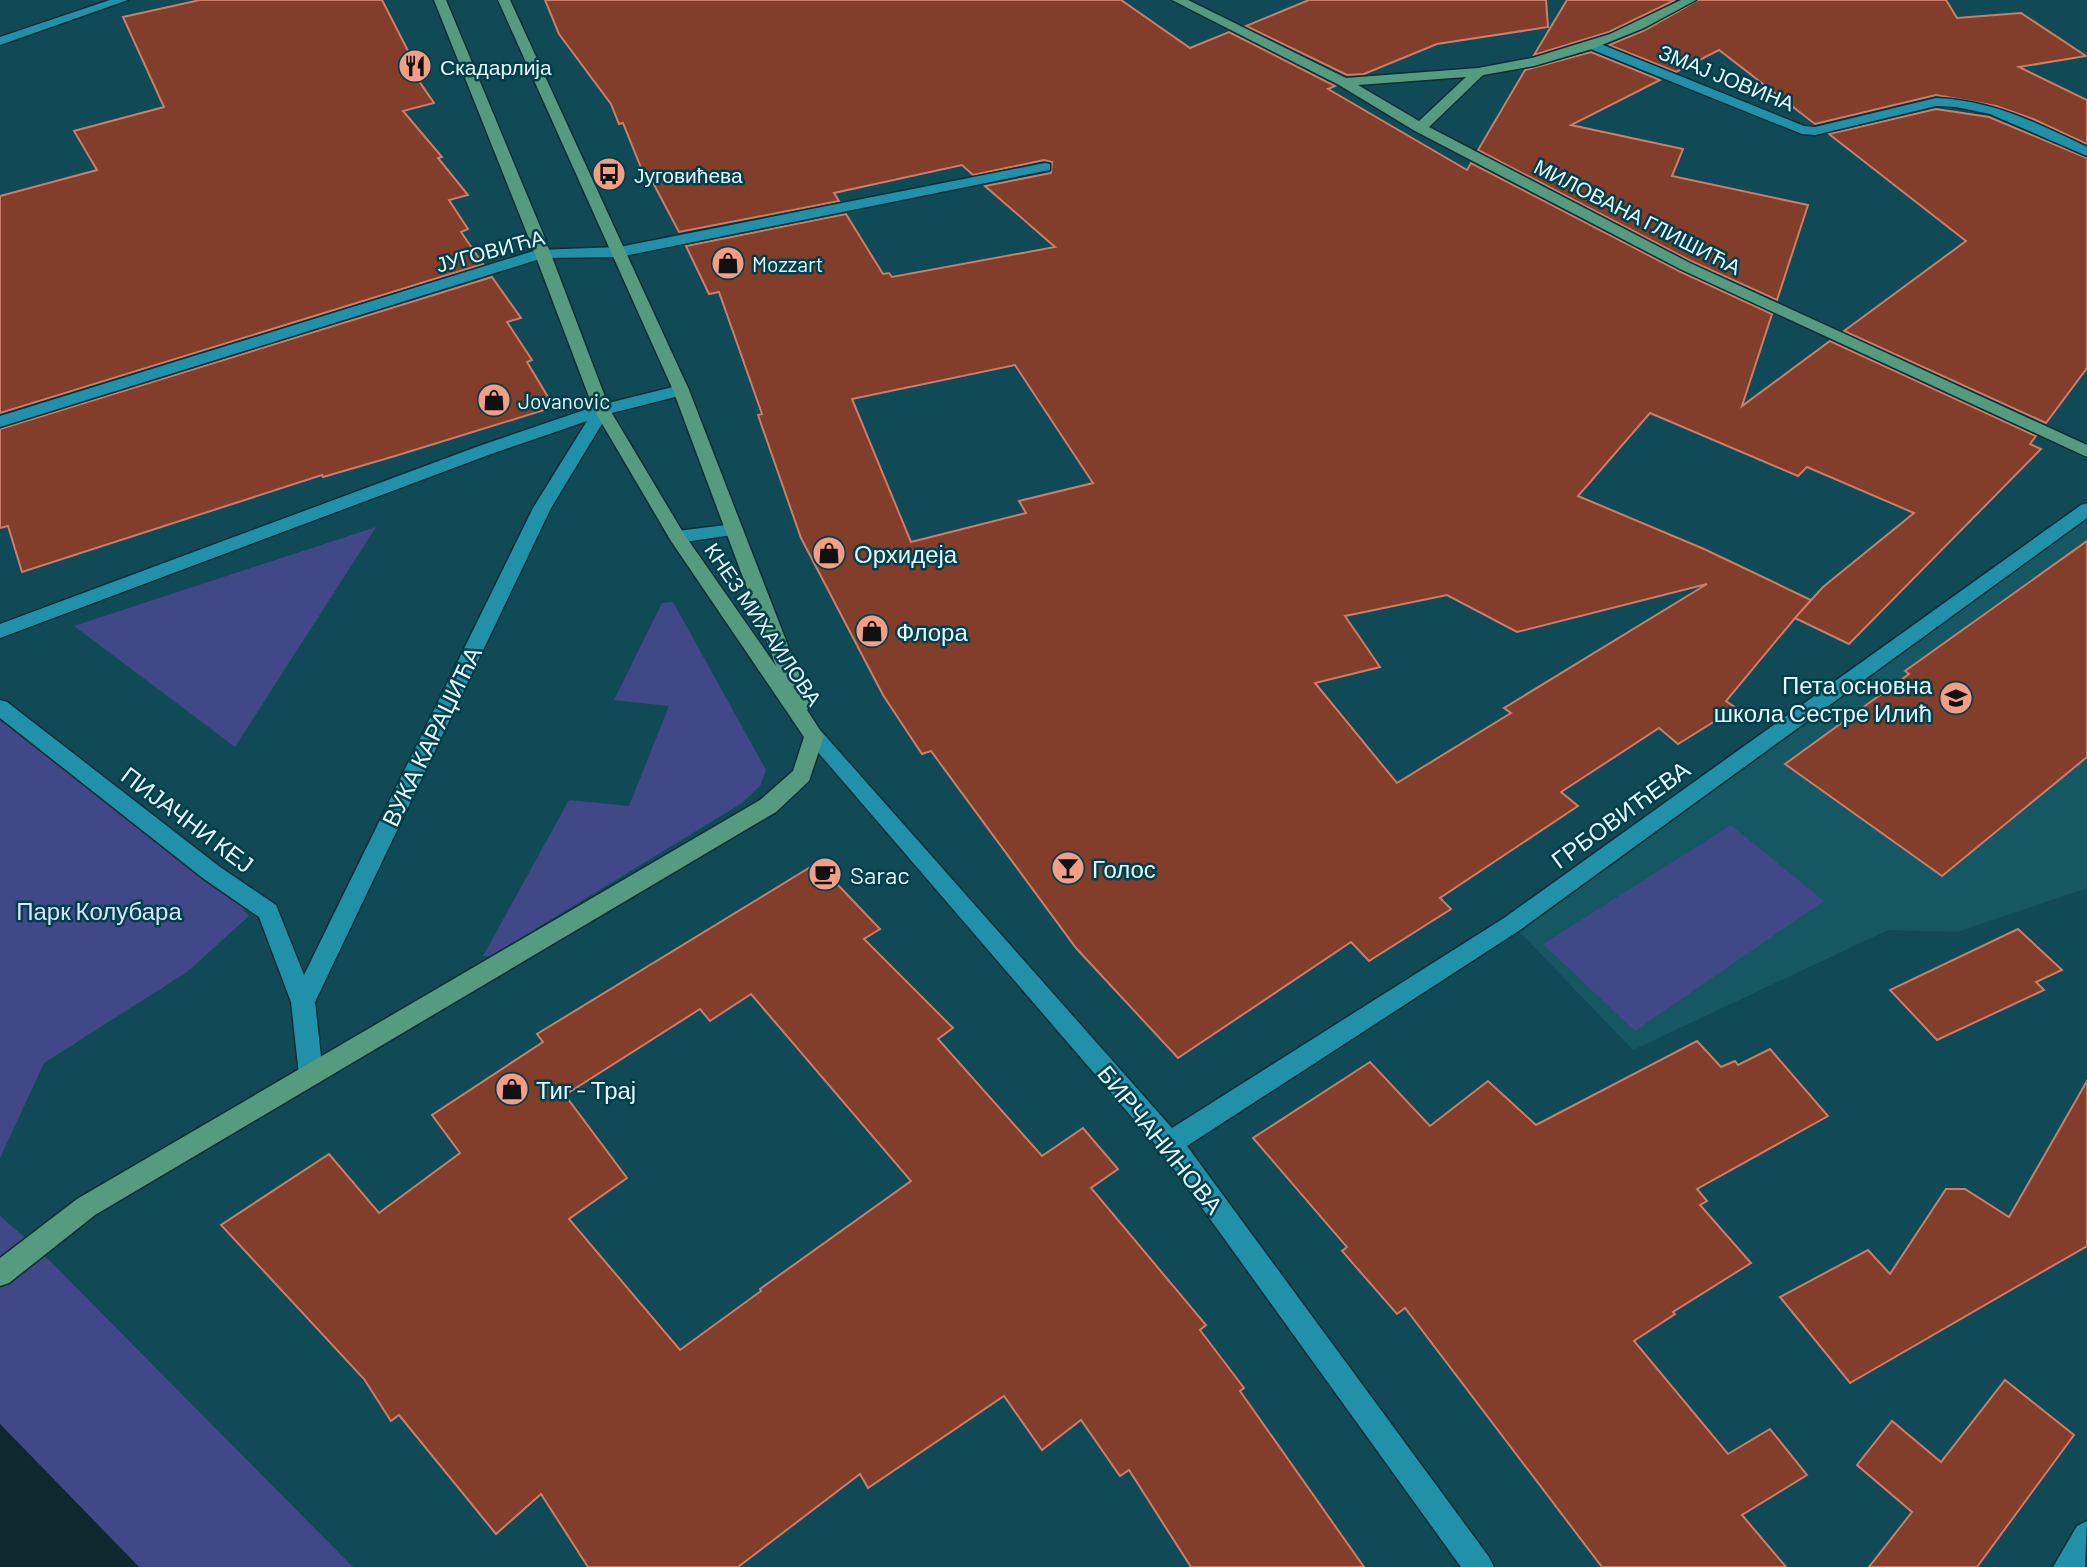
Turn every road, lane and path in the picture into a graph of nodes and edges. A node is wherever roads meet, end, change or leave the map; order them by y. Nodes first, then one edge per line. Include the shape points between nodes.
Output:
1 (122, 0) edge
2 (440, 0) edge
3 (504, 0) edge
4 (1178, 0) edge
5 (1687, 0) edge
6 (0, 41) edge
7 (1592, 45) junction
8 (1479, 72) junction
9 (1345, 82) junction
10 (1420, 128) junction
11 (2087, 152) edge
12 (1045, 167) dead end
13 (619, 252) junction
14 (542, 253) junction
15 (681, 390) junction
16 (602, 410) junction
17 (0, 422) edge
18 (2087, 452) edge
19 (2087, 509) edge
20 (734, 530) junction
21 (677, 537) junction
22 (0, 631) edge
23 (0, 707) edge
24 (814, 736) junction
25 (303, 1002) junction
26 (311, 1075) junction
27 (1170, 1143) junction
28 (0, 1274) edge
29 (2087, 1536) edge
30 (1479, 1567) edge
31 (2068, 1567) edge

1 - 6 street
2 - 14 street, КНЕЗ МИХАИЛОВА
3 - 13 street, КНЕЗ МИХАИЛОВА
4 - 9 street, МИЛОВАНА ГЛИШИЋА
5 - 7 street via 1652,21
7 - 8 street
7 - 11 street, ЗМАЈ ЈОВИНА via 1802,130 1953,101 1995,111
8 - 9 street
8 - 10 street
9 - 10 street, МИЛОВАНА ГЛИШИЋА
10 - 18 street, МИЛОВАНА ГЛИШИЋА via 1685,266
12 - 13 street, ЈУГОВИЋА
13 - 14 street, ЈУГОВИЋА
13 - 15 street, КНЕЗ МИХАИЛОВА
14 - 16 street, КНЕЗ МИХАИЛОВА
14 - 17 street, ЈУГОВИЋА
15 - 16 street
15 - 20 street, КНЕЗ МИХАИЛОВА
16 - 21 street, КНЕЗ МИХАИЛОВА
16 - 22 street
16 - 25 street, ВУКА КАРАЏИЋА via 542,508
19 - 27 street, ГРБОВИЋЕВА via 1512,924
20 - 21 street
20 - 24 street, КНЕЗ МИХАИЛОВА
21 - 24 street, КНЕЗ МИХАИЛОВА
23 - 25 street, ПИЈАЧНИ КЕЈ via 268,912
24 - 26 street via 802,775 768,806
24 - 27 street, БИРЧАНИНОВА
25 - 26 street
26 - 28 street via 86,1207
27 - 30 street, БИРЧАНИНОВА
29 - 31 street

